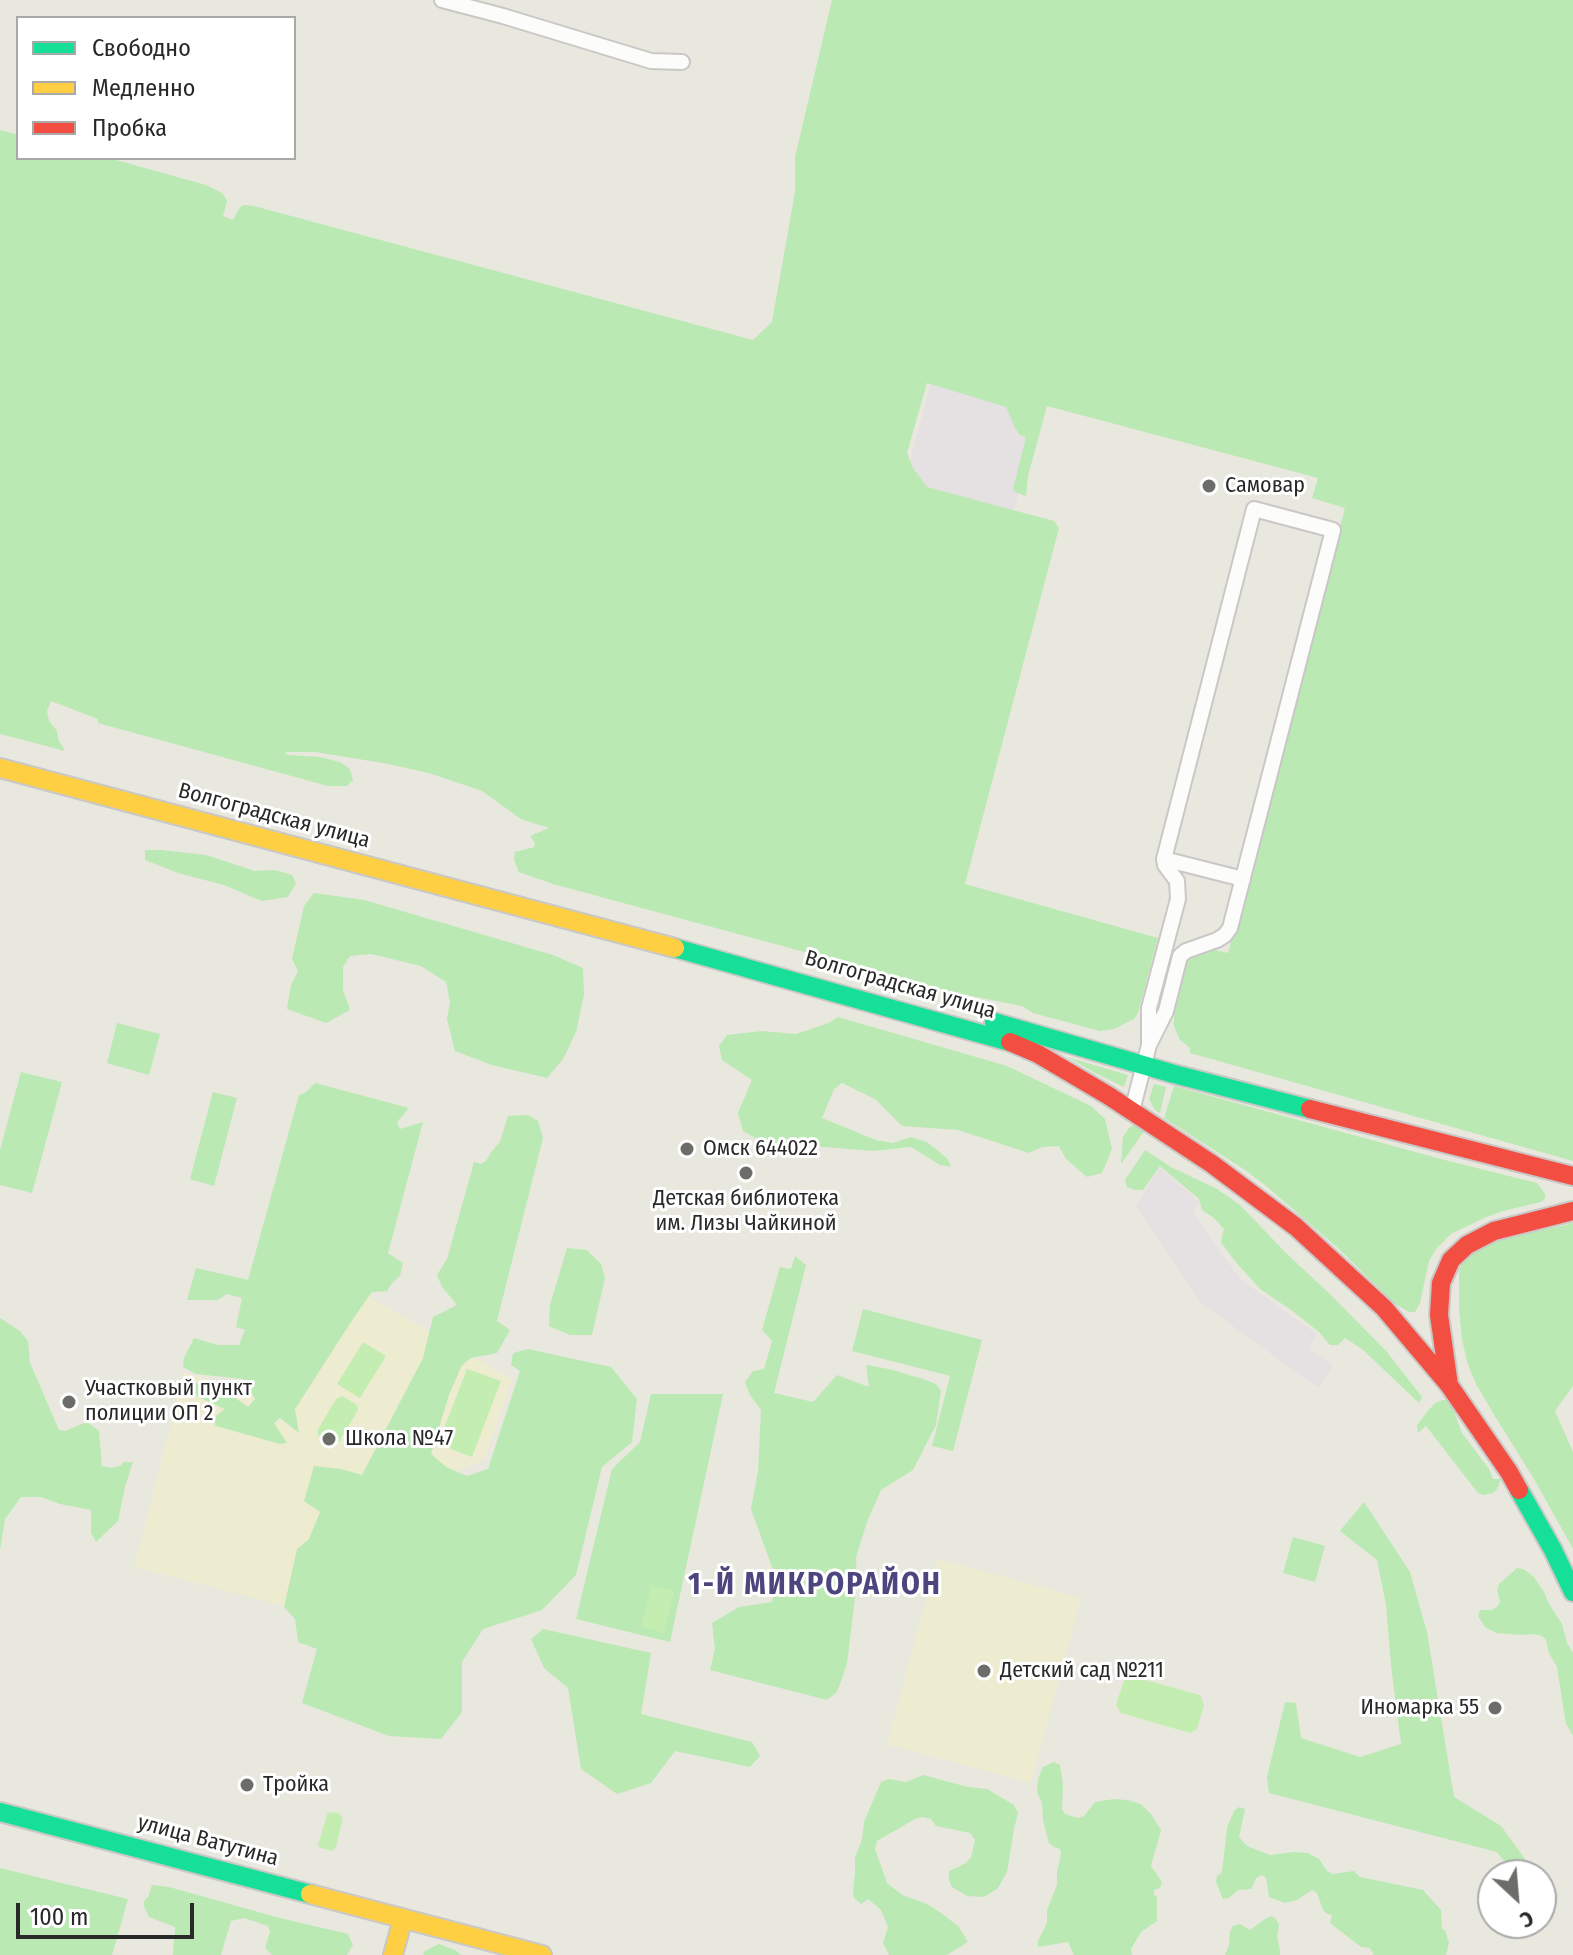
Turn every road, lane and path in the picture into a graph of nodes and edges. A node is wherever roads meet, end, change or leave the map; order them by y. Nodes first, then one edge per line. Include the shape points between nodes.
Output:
1 (442, 0) edge
2 (682, 62) dead end
3 (0, 755) edge
4 (0, 768) edge
5 (1164, 859) junction
6 (1243, 879) junction
7 (1149, 1045) junction
8 (1144, 1066) junction
9 (1132, 1111) junction
10 (1573, 1176) edge
11 (1573, 1211) edge
12 (1449, 1385) junction
13 (1573, 1592) edge
14 (0, 1812) edge
15 (403, 1918) junction
16 (498, 1948) edge
17 (393, 1955) edge
18 (542, 1955) edge

1 - 2 street via 651,61
3 - 8 main road, Волгоградская улица
4 - 9 main road, Волгоградская улица via 976,1031 1038,1054
5 - 6 street
5 - 6 street via 1254,509 1333,530
5 - 7 street via 1177,881 1178,899 1149,1008
6 - 7 street via 1225,935 1180,956 1166,1011
7 - 8 street
8 - 9 street
8 - 10 main road, Волгоградская улица
9 - 12 main road, Волгоградская улица via 1296,1227 1384,1308
11 - 12 main road via 1494,1231 1451,1260 1441,1283 1439,1315
12 - 13 main road, Волгоградская улица via 1509,1472
14 - 15 main road, улица Ватутина
15 - 16 main road, улица Ватутина
15 - 17 main road
16 - 18 main road, улица Ватутина

